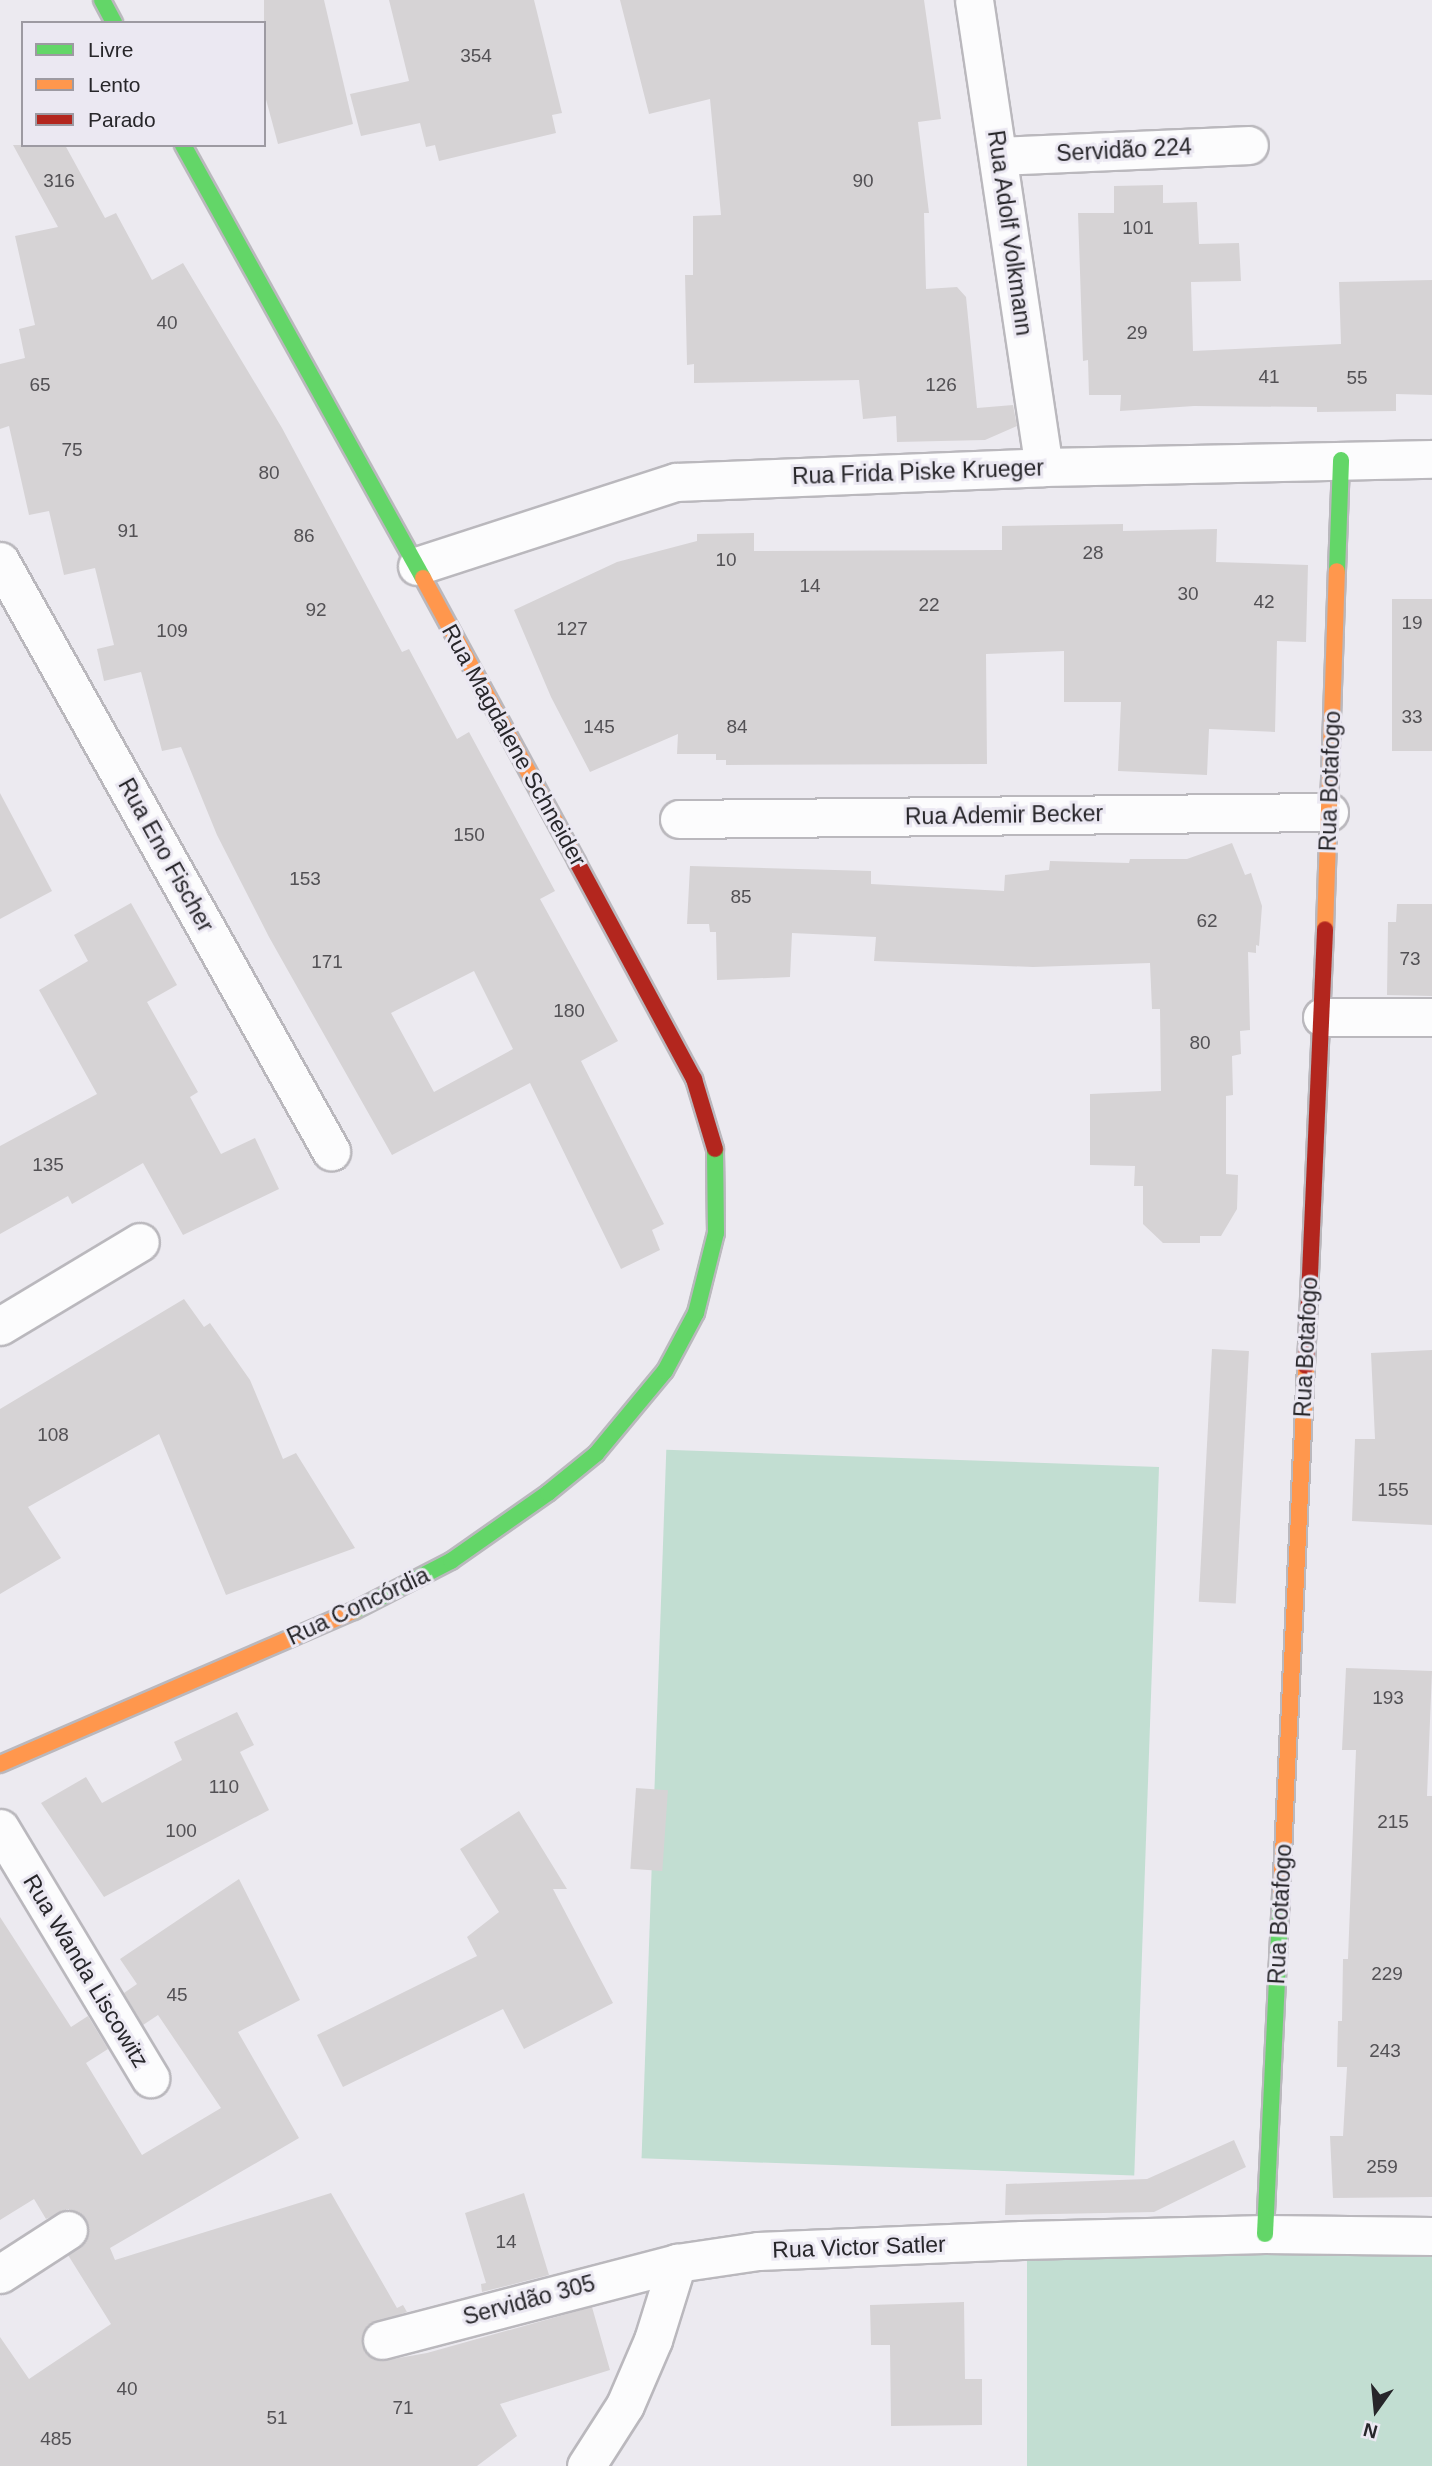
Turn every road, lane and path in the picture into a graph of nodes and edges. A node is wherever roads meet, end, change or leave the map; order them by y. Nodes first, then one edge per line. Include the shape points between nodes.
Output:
1 (102, 0) edge
2 (974, 0) edge
3 (113, 21) edge
4 (1249, 145) dead end
5 (184, 147) edge
6 (999, 156) junction
7 (1432, 458) edge
8 (1341, 460) junction
9 (1044, 467) junction
10 (0, 561) edge
11 (417, 566) junction
12 (1329, 812) junction
13 (679, 818) dead end
14 (1322, 1017) junction
15 (1432, 1017) edge
16 (331, 1151) dead end
17 (140, 1242) dead end
18 (0, 1326) edge
19 (665, 1371) joint
20 (0, 1765) edge
21 (0, 1828) edge
22 (150, 2078) dead end
23 (68, 2230) dead end
24 (1265, 2234) junction
25 (1432, 2236) edge
26 (677, 2263) junction
27 (0, 2274) edge
28 (382, 2340) dead end
29 (586, 2466) edge

1 - 3 main road
2 - 6 street, Rua Adolf Volkmann
4 - 6 street, Servidão 224
5 - 11 main road, Rua Magdalene Schneider
6 - 9 street, Rua Adolf Volkmann
7 - 8 street, Rua Frida Piske Krueger
8 - 9 street, Rua Frida Piske Krueger
8 - 12 main road, Rua Botafogo
9 - 11 street, Rua Frida Piske Krueger via 676,482
10 - 16 street, Rua Eno Fischer
11 - 19 main road, Rua Magdalene Schneider via 694,1079 716,1153 716,1233 696,1312
12 - 13 street, Rua Ademir Becker
12 - 14 main road, Rua Botafogo
14 - 15 street
14 - 24 main road, Rua Botafogo
17 - 18 street
19 - 20 main road, Rua Concórdia via 596,1454 451,1561 378,1600
21 - 22 street, Rua Wanda Liscowitz
23 - 27 street
24 - 25 street, Rua Victor Satler
24 - 26 street, Rua Victor Satler via 758,2251
26 - 28 street, Servidão 305
26 - 29 street via 653,2340 625,2405

